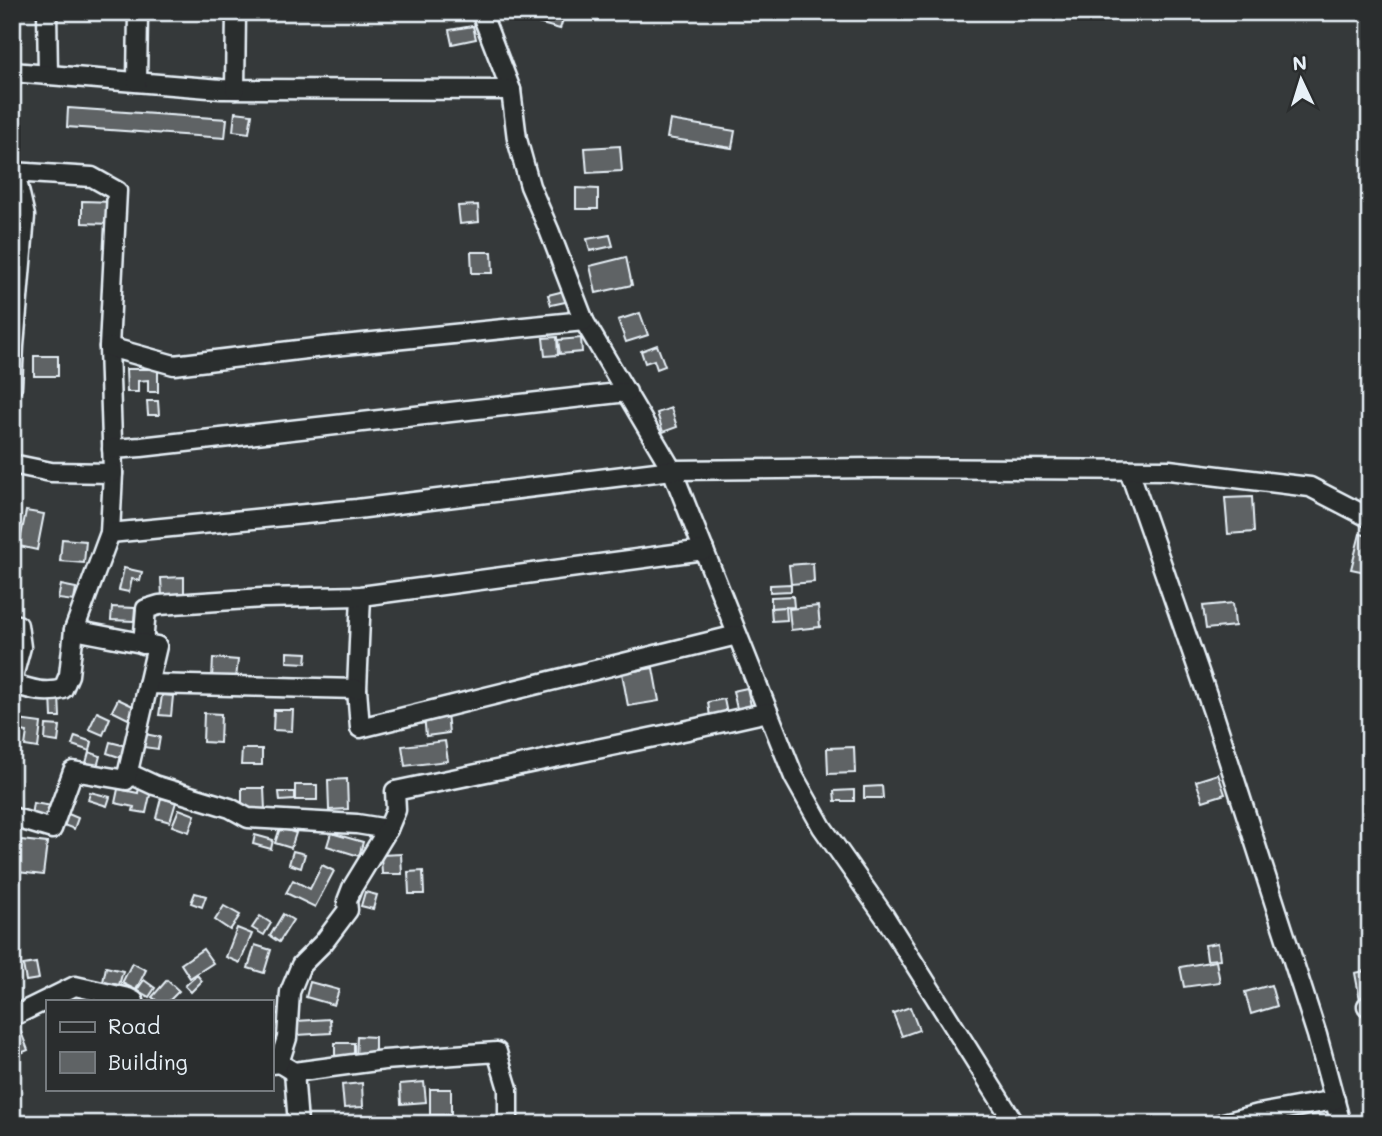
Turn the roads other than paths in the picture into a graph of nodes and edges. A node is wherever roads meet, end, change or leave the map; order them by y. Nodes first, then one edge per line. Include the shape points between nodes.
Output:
1 (47, 12) edge
2 (138, 12) edge
3 (236, 12) edge
4 (481, 12) edge
5 (12, 72) edge
6 (48, 75) junction
7 (137, 82) junction
8 (235, 89) junction
9 (511, 90) junction
10 (14, 172) edge
11 (584, 321) junction
12 (109, 347) junction
13 (12, 386) edge
14 (626, 392) junction
15 (112, 449) junction
16 (12, 464) edge
17 (671, 470) junction
18 (1129, 470) junction
19 (113, 472) junction
20 (1370, 518) edge
21 (110, 533) junction
22 (704, 550) junction
23 (361, 596) junction
24 (12, 624) edge
25 (74, 630) junction
26 (737, 635) junction
27 (143, 643) junction
28 (148, 684) junction
29 (358, 690) junction
30 (768, 712) junction
31 (128, 773) junction
32 (12, 817) edge
33 (388, 829) junction
34 (46, 1000) edge
35 (46, 1000) edge
36 (132, 1000) edge
37 (12, 1015) edge
38 (282, 1066) edge
39 (1335, 1100) junction
40 (298, 1124) edge
41 (508, 1124) edge
42 (1015, 1124) edge
43 (1220, 1124) edge
44 (1341, 1124) edge

1 - 6 street
2 - 7 street
3 - 8 street
4 - 9 street
5 - 6 street
6 - 7 street
7 - 8 street
8 - 9 street
9 - 11 street via 517,139 530,186
10 - 12 street via 92,177 117,191
10 - 13 street via 25,216
11 - 12 street via 174,365
11 - 14 street
12 - 15 street
14 - 15 street
14 - 17 street
15 - 19 street
16 - 19 street via 51,472
17 - 18 street
17 - 21 street via 356,509
17 - 22 street
18 - 20 street via 1169,470 1310,487
18 - 39 street via 1213,712
19 - 21 street
21 - 25 street
22 - 23 street
22 - 26 street
23 - 27 street via 159,605 146,609
23 - 29 street
24 - 25 street via 18,625 20,647 14,684 34,691 63,689
25 - 27 street
26 - 29 street via 360,727
26 - 30 street
27 - 28 street via 157,646
28 - 29 street
28 - 31 street
30 - 33 street via 395,791 396,810
30 - 42 street via 807,804 885,917
31 - 32 street via 126,780 73,771 52,829
31 - 33 street via 248,818
33 - 38 street via 352,888 348,910 301,965 290,992
34 - 37 street
35 - 36 street via 75,986
38 - 40 street
38 - 41 street via 497,1052 508,1089
39 - 43 street
39 - 44 street

